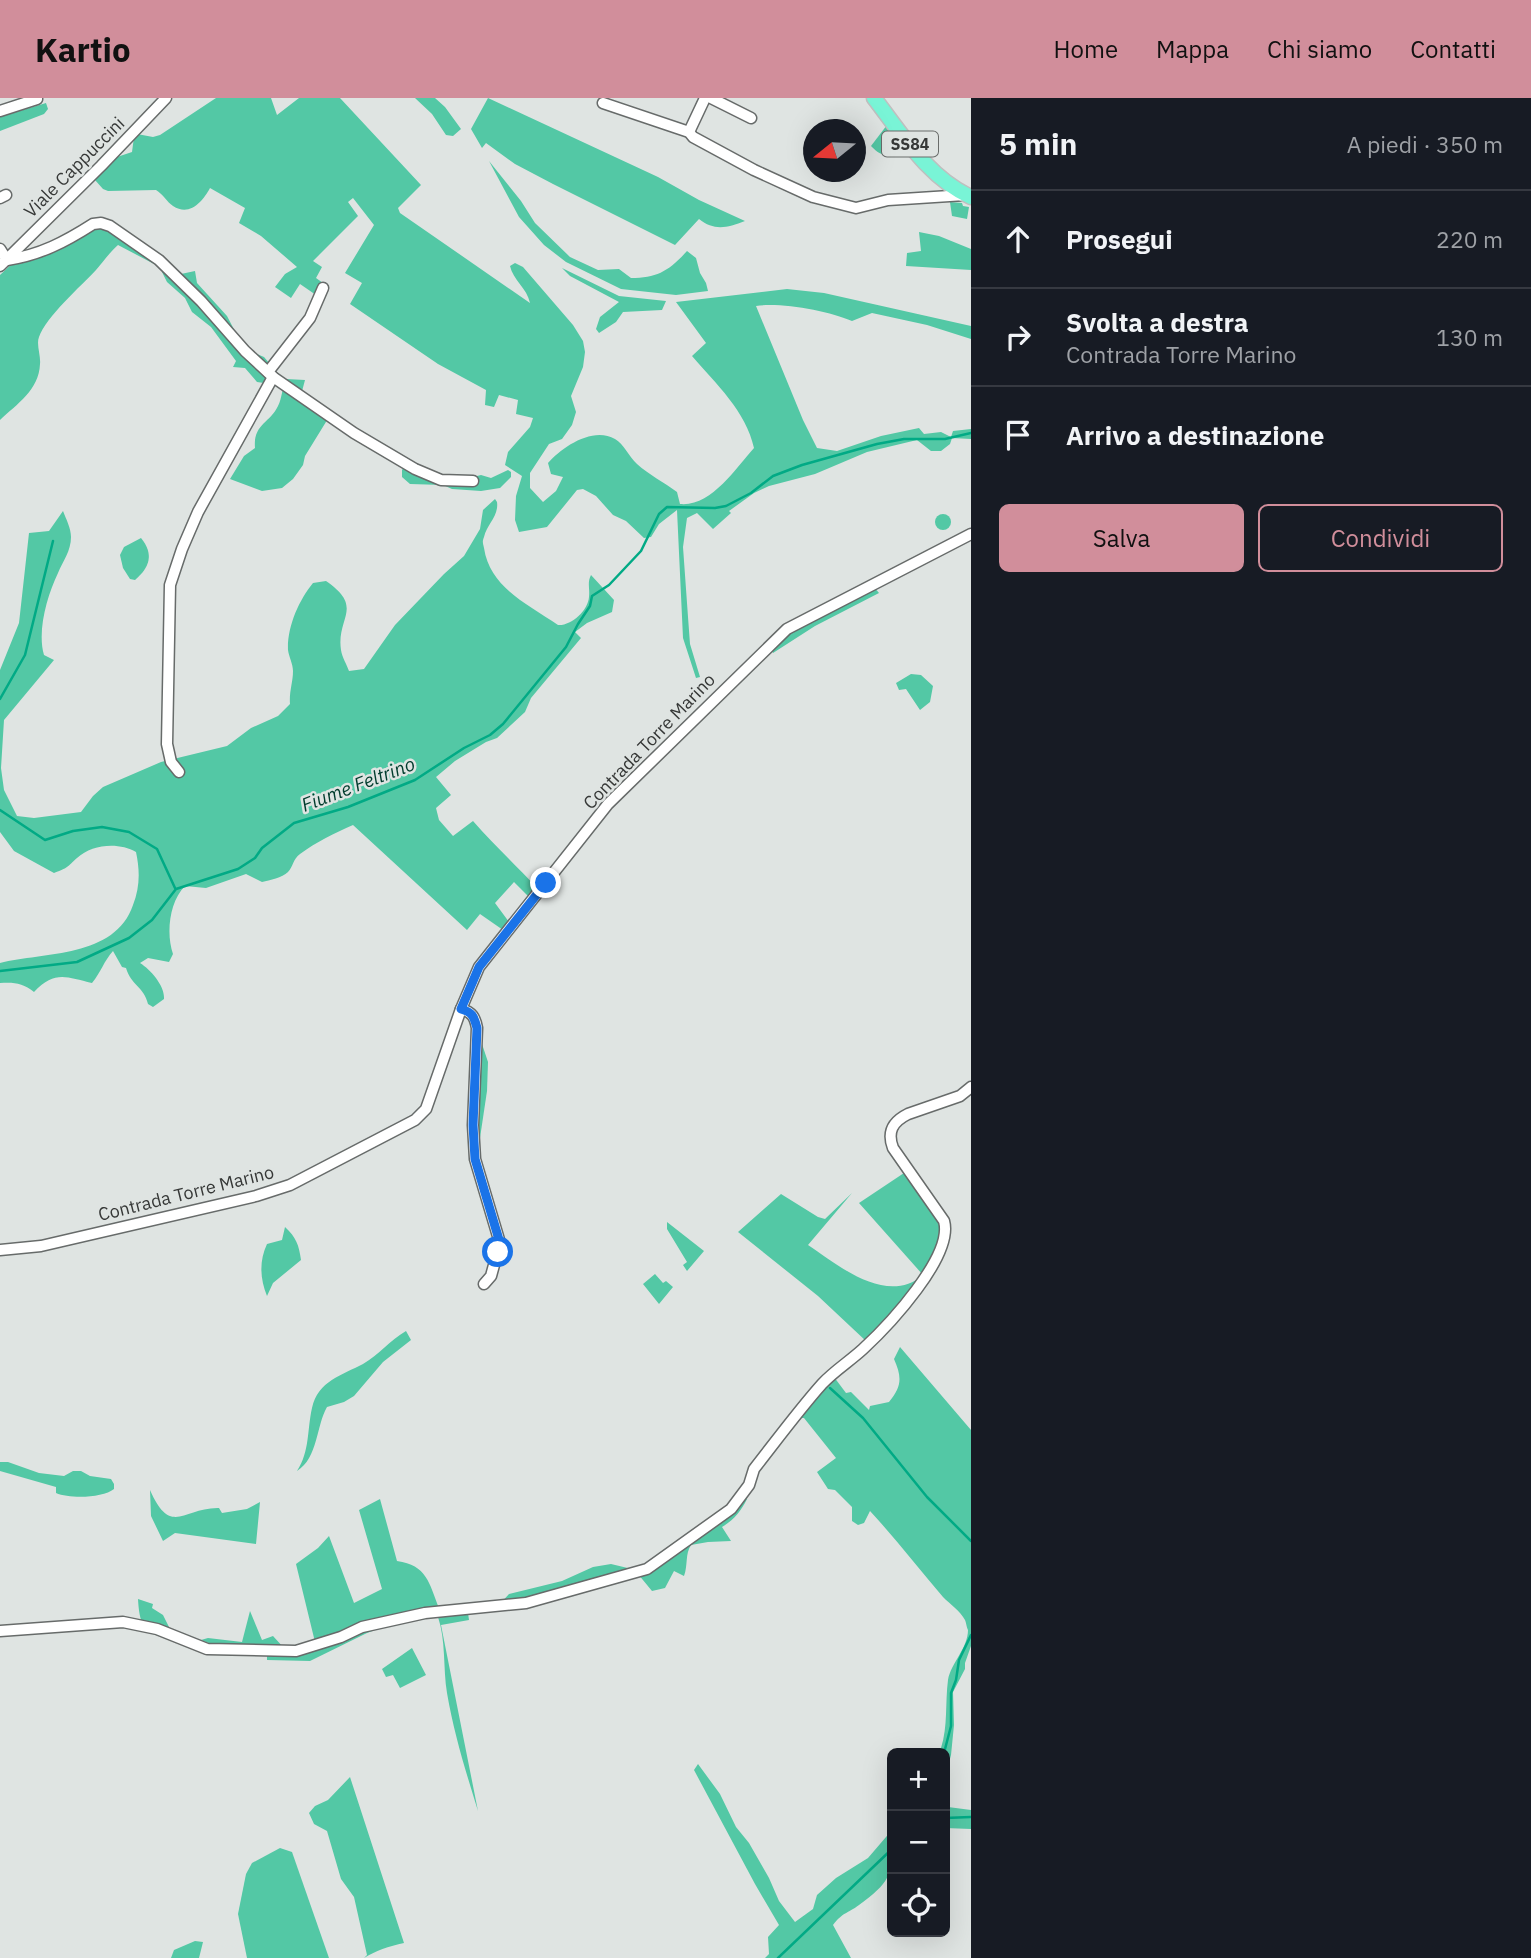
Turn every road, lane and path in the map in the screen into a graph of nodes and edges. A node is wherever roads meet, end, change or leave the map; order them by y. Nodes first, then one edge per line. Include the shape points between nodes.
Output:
1 (166, 98) edge
2 (705, 98) edge
3 (711, 98) edge
4 (874, 98) edge
5 (37, 99) edge
6 (603, 103) dead end
7 (0, 111) edge
8 (751, 118) dead end
9 (689, 132) junction
10 (968, 196) edge
11 (0, 249) edge
12 (3, 263) edge
13 (323, 288) dead end
14 (271, 374) junction
15 (473, 481) dead end
16 (971, 534) edge
17 (179, 772) dead end
18 (461, 1009) junction
19 (971, 1087) edge
20 (0, 1250) edge
21 (484, 1284) dead end
22 (0, 1631) edge

1 - 12 street, Viale Cappuccini
2 - 9 street
3 - 8 street
4 - 10 main road, SS84 via 926,164
5 - 7 street
6 - 9 street
9 - 10 street via 813,197 856,208 888,200
11 - 12 street
12 - 14 street via 44,252 93,225 110,226 159,260
13 - 14 street via 310,318
14 - 15 street via 354,433 415,469 441,480
14 - 17 street via 198,512 170,586 167,744
16 - 18 street, Contrada Torre Marino via 787,629 765,648 608,804 479,967
18 - 20 street, Contrada Torre Marino via 426,1109 415,1120 290,1185 256,1196 41,1246
18 - 21 street via 475,1017 477,1028 475,1159 500,1243 491,1276
19 - 22 street via 960,1096 900,1117 890,1130 893,1148 947,1231 925,1280 867,1345 823,1383 754,1469 749,1485 731,1509 647,1569 526,1603 425,1613 362,1627 296,1651 207,1649 157,1629 123,1622

